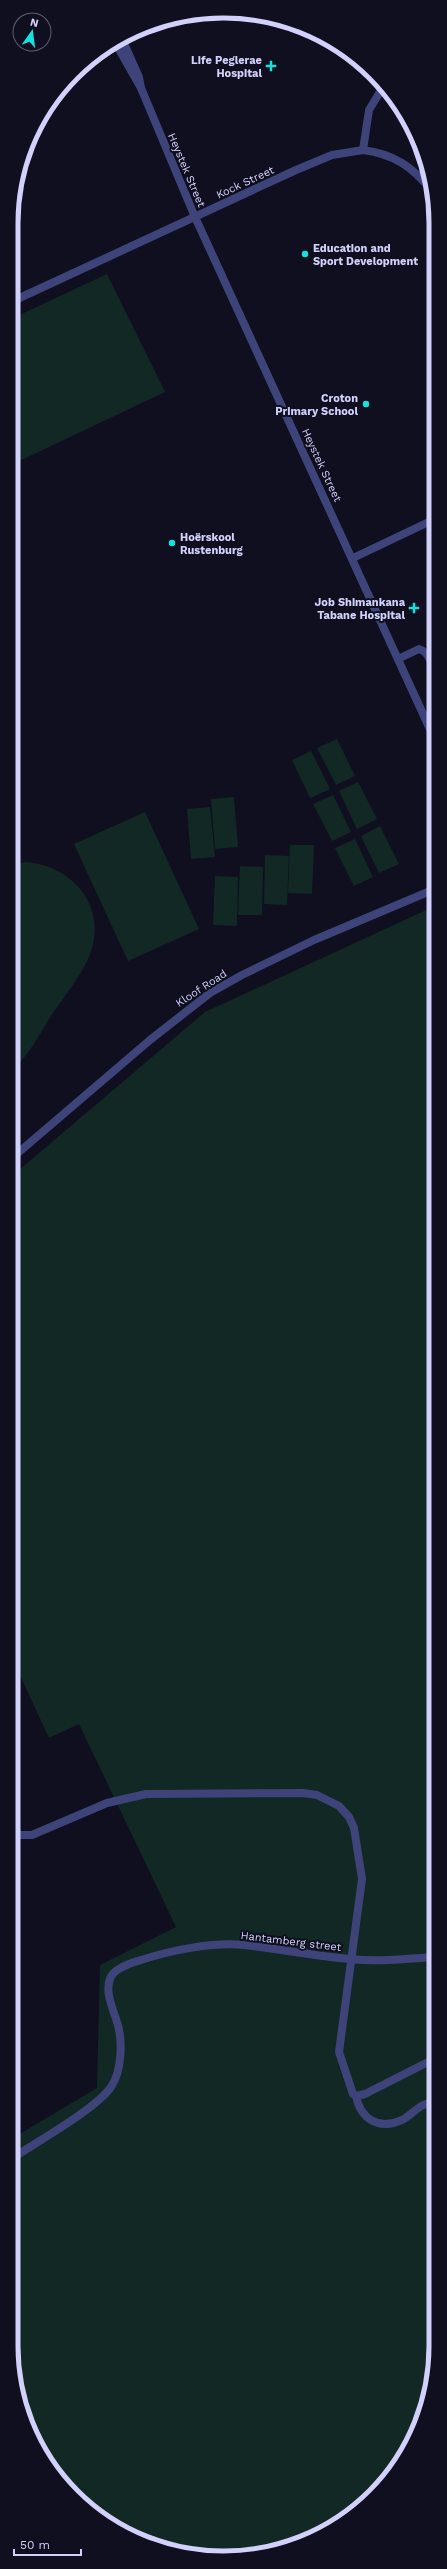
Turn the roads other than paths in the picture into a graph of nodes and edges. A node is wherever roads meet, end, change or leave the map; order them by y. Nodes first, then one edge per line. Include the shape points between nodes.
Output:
1 (124, 44) edge
2 (118, 48) edge
3 (140, 88) junction
4 (380, 91) edge
5 (363, 150) junction
6 (425, 183) edge
7 (195, 217) junction
8 (18, 299) edge
9 (429, 522) edge
10 (352, 558) junction
11 (398, 659) junction
12 (429, 660) edge
13 (429, 727) edge
14 (429, 892) edge
15 (18, 1153) edge
16 (18, 1833) edge
17 (429, 1957) edge
18 (351, 1959) junction
19 (429, 2062) edge
20 (356, 2096) junction
21 (429, 2103) edge
22 (18, 2154) edge

1 - 3 street, Heystek Street via 140,77
2 - 3 street, Heystek Street
3 - 7 street, Heystek Street
4 - 5 street via 369,110
5 - 6 street, Kock Street via 386,154 399,160 412,169
5 - 7 street, Kock Street via 332,155
7 - 8 street, Kock Street
7 - 10 street, Heystek Street
9 - 10 street
10 - 11 street, Heystek Street
11 - 12 street via 419,649 427,654
11 - 13 street, Heystek Street
14 - 15 street, Kloof Road via 314,940 242,975 210,994 146,1044
16 - 18 street via 32,1835 107,1803 146,1794 317,1794 339,1806 349,1817 358,1845 362,1879
17 - 18 street, Hantamberg street via 398,1960
18 - 20 street via 339,2052 348,2082
18 - 22 street, Hantamberg street via 244,1945 190,1949 152,1956 128,1964 112,1976 109,1984 119,2031 120,2056 117,2074 98,2101
19 - 20 street
20 - 21 street via 367,2120 379,2123 402,2120

